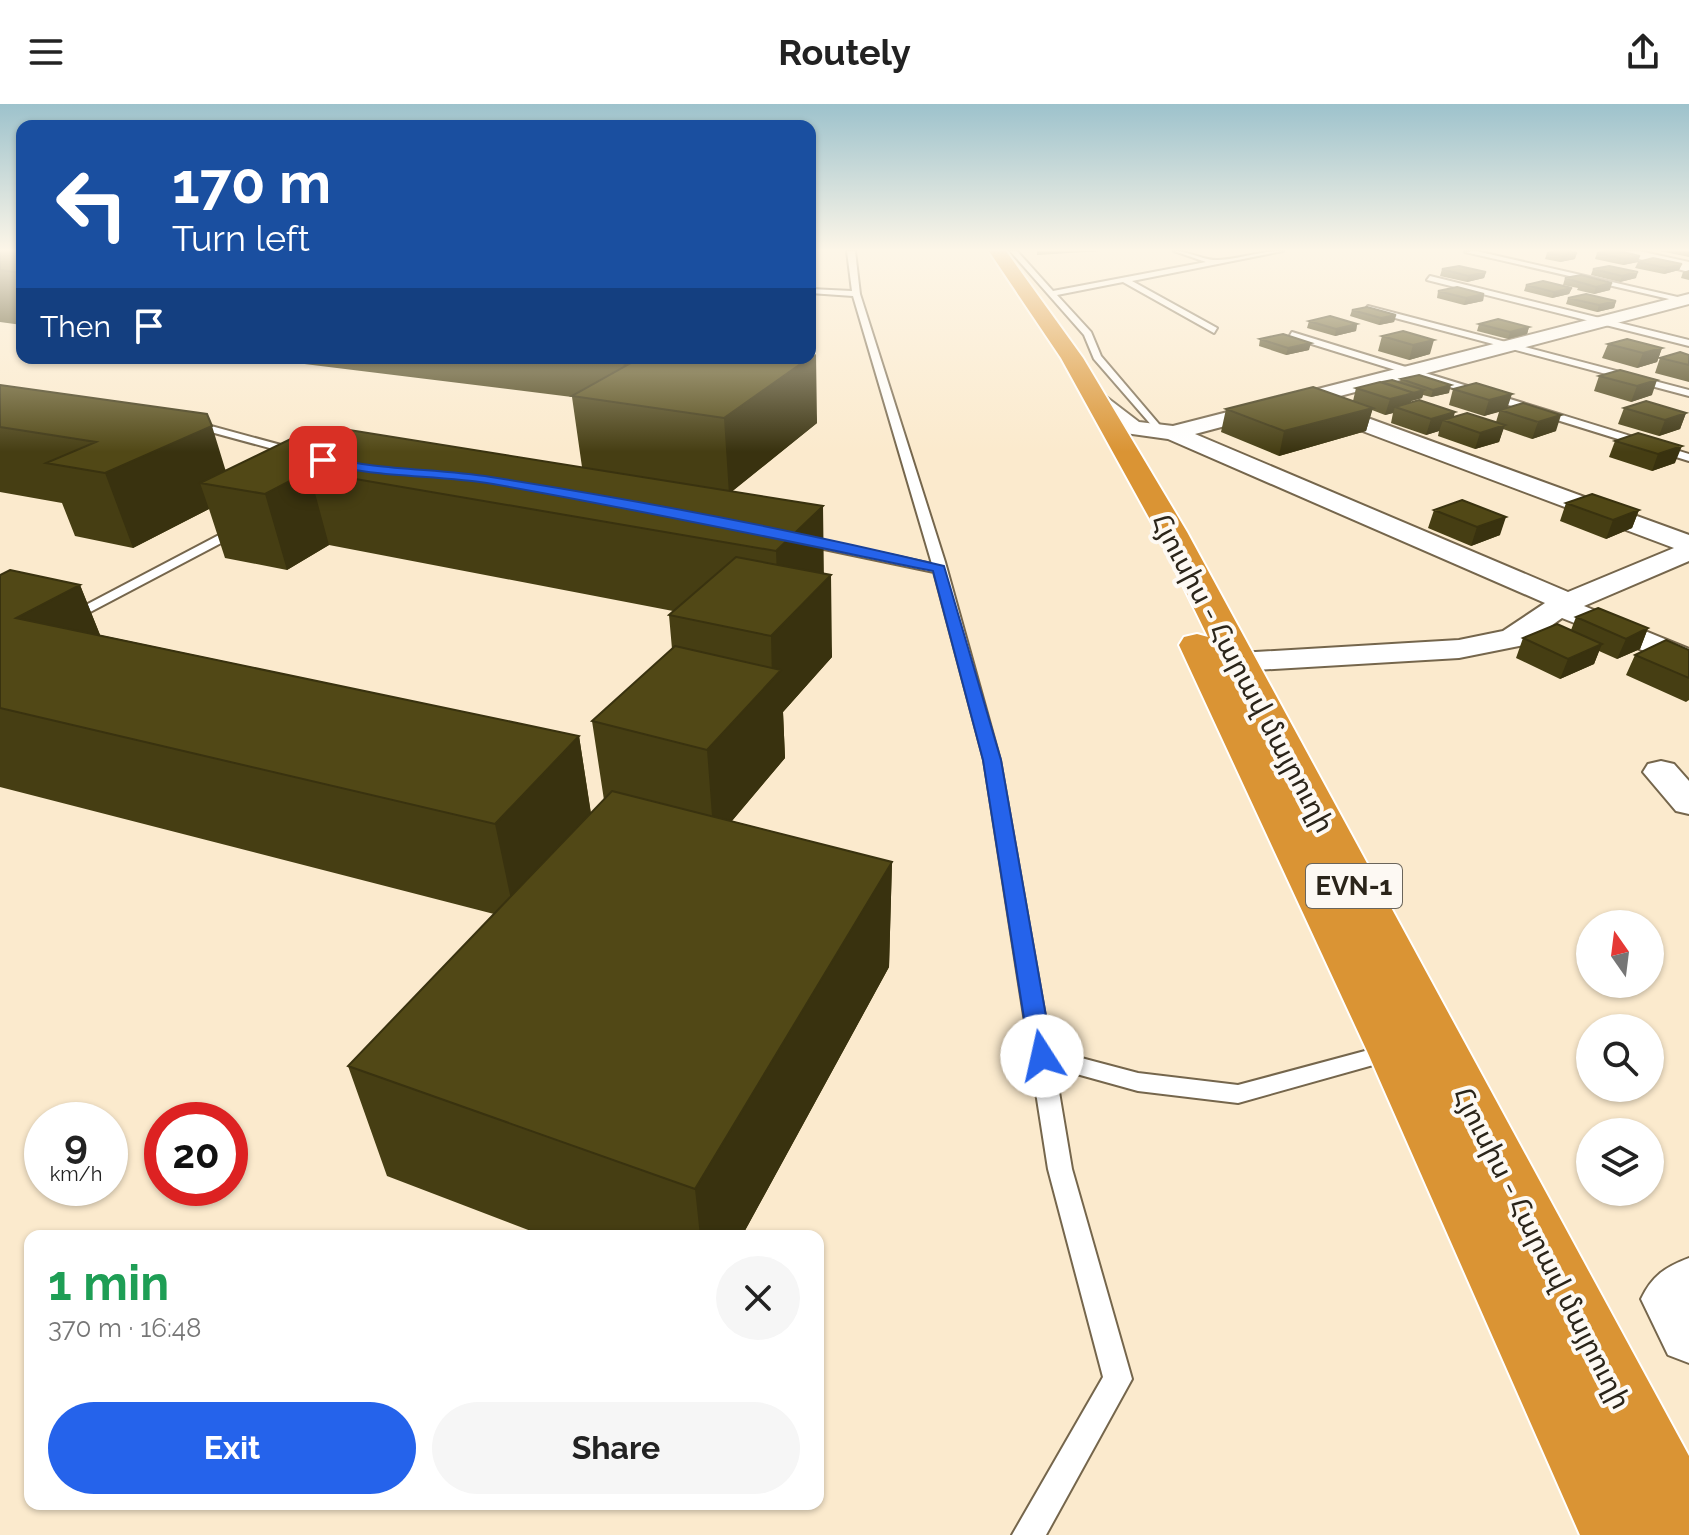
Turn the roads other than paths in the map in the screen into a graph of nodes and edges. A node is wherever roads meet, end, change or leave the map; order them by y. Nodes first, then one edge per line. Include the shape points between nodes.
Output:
1 (863, 318) edge
2 (1024, 318) edge
3 (1046, 318) edge
4 (1074, 318) edge
5 (1192, 318) edge
6 (1405, 318) edge
7 (1591, 318) edge
8 (1616, 318) edge
9 (1604, 321) junction
10 (1214, 330) dead end
11 (1292, 335) edge
12 (1689, 343) edge
13 (1513, 346) junction
14 (1413, 372) junction
15 (1689, 393) edge
16 (1098, 400) junction
17 (1301, 401) junction
18 (177, 421) edge
19 (1166, 433) junction
20 (308, 455) edge
21 (1689, 458) edge
22 (1143, 483) junction
23 (254, 521) edge
24 (792, 538) edge
25 (1689, 544) edge
26 (1689, 551) edge
27 (939, 569) junction
28 (1564, 604) junction
29 (57, 624) edge
30 (1689, 660) edge
31 (1239, 662) junction
32 (1661, 772) dead end
33 (1689, 803) edge
34 (1394, 1051) junction
35 (1042, 1056) junction
36 (1689, 1284) edge
37 (1689, 1336) edge
38 (1689, 1534) edge
39 (1028, 1535) edge
40 (1620, 1535) edge

1 - 27 lane
2 - 34 highway, Հյուսիս - Հարավ մայրուղի / EVN-1 via 1188,627
3 - 16 highway, Հյուսիս - Հարավ մայրուղի / EVN-1
4 - 19 lane via 1097,357
5 - 10 lane
6 - 13 lane
7 - 9 lane
8 - 9 street
9 - 12 lane
9 - 13 street
11 - 14 lane
13 - 14 street
13 - 15 lane
14 - 17 street
14 - 21 lane
16 - 19 street via 1133,428
16 - 22 highway, Հյուսիս - Հարավ մայրուղի / EVN-1
17 - 19 street
17 - 25 street
18 - 20 lane
19 - 22 street via 1145,448
19 - 28 street
22 - 31 highway, Հյուսիս - Հարավ մայրուղի / EVN-1
23 - 29 lane
24 - 27 lane
26 - 28 street
27 - 35 lane via 992,760
28 - 30 street
28 - 31 street via 1513,638 1459,649
31 - 38 highway, Հյուսիս - Հարավ մայրուղի / EVN-1
32 - 33 street
34 - 35 lane via 1238,1094 1138,1082
34 - 40 highway, Հյուսիս - Հարավ մայրուղի / EVN-1
35 - 39 lane via 1060,1169 1118,1379
36 - 37 street via 1670,1299

